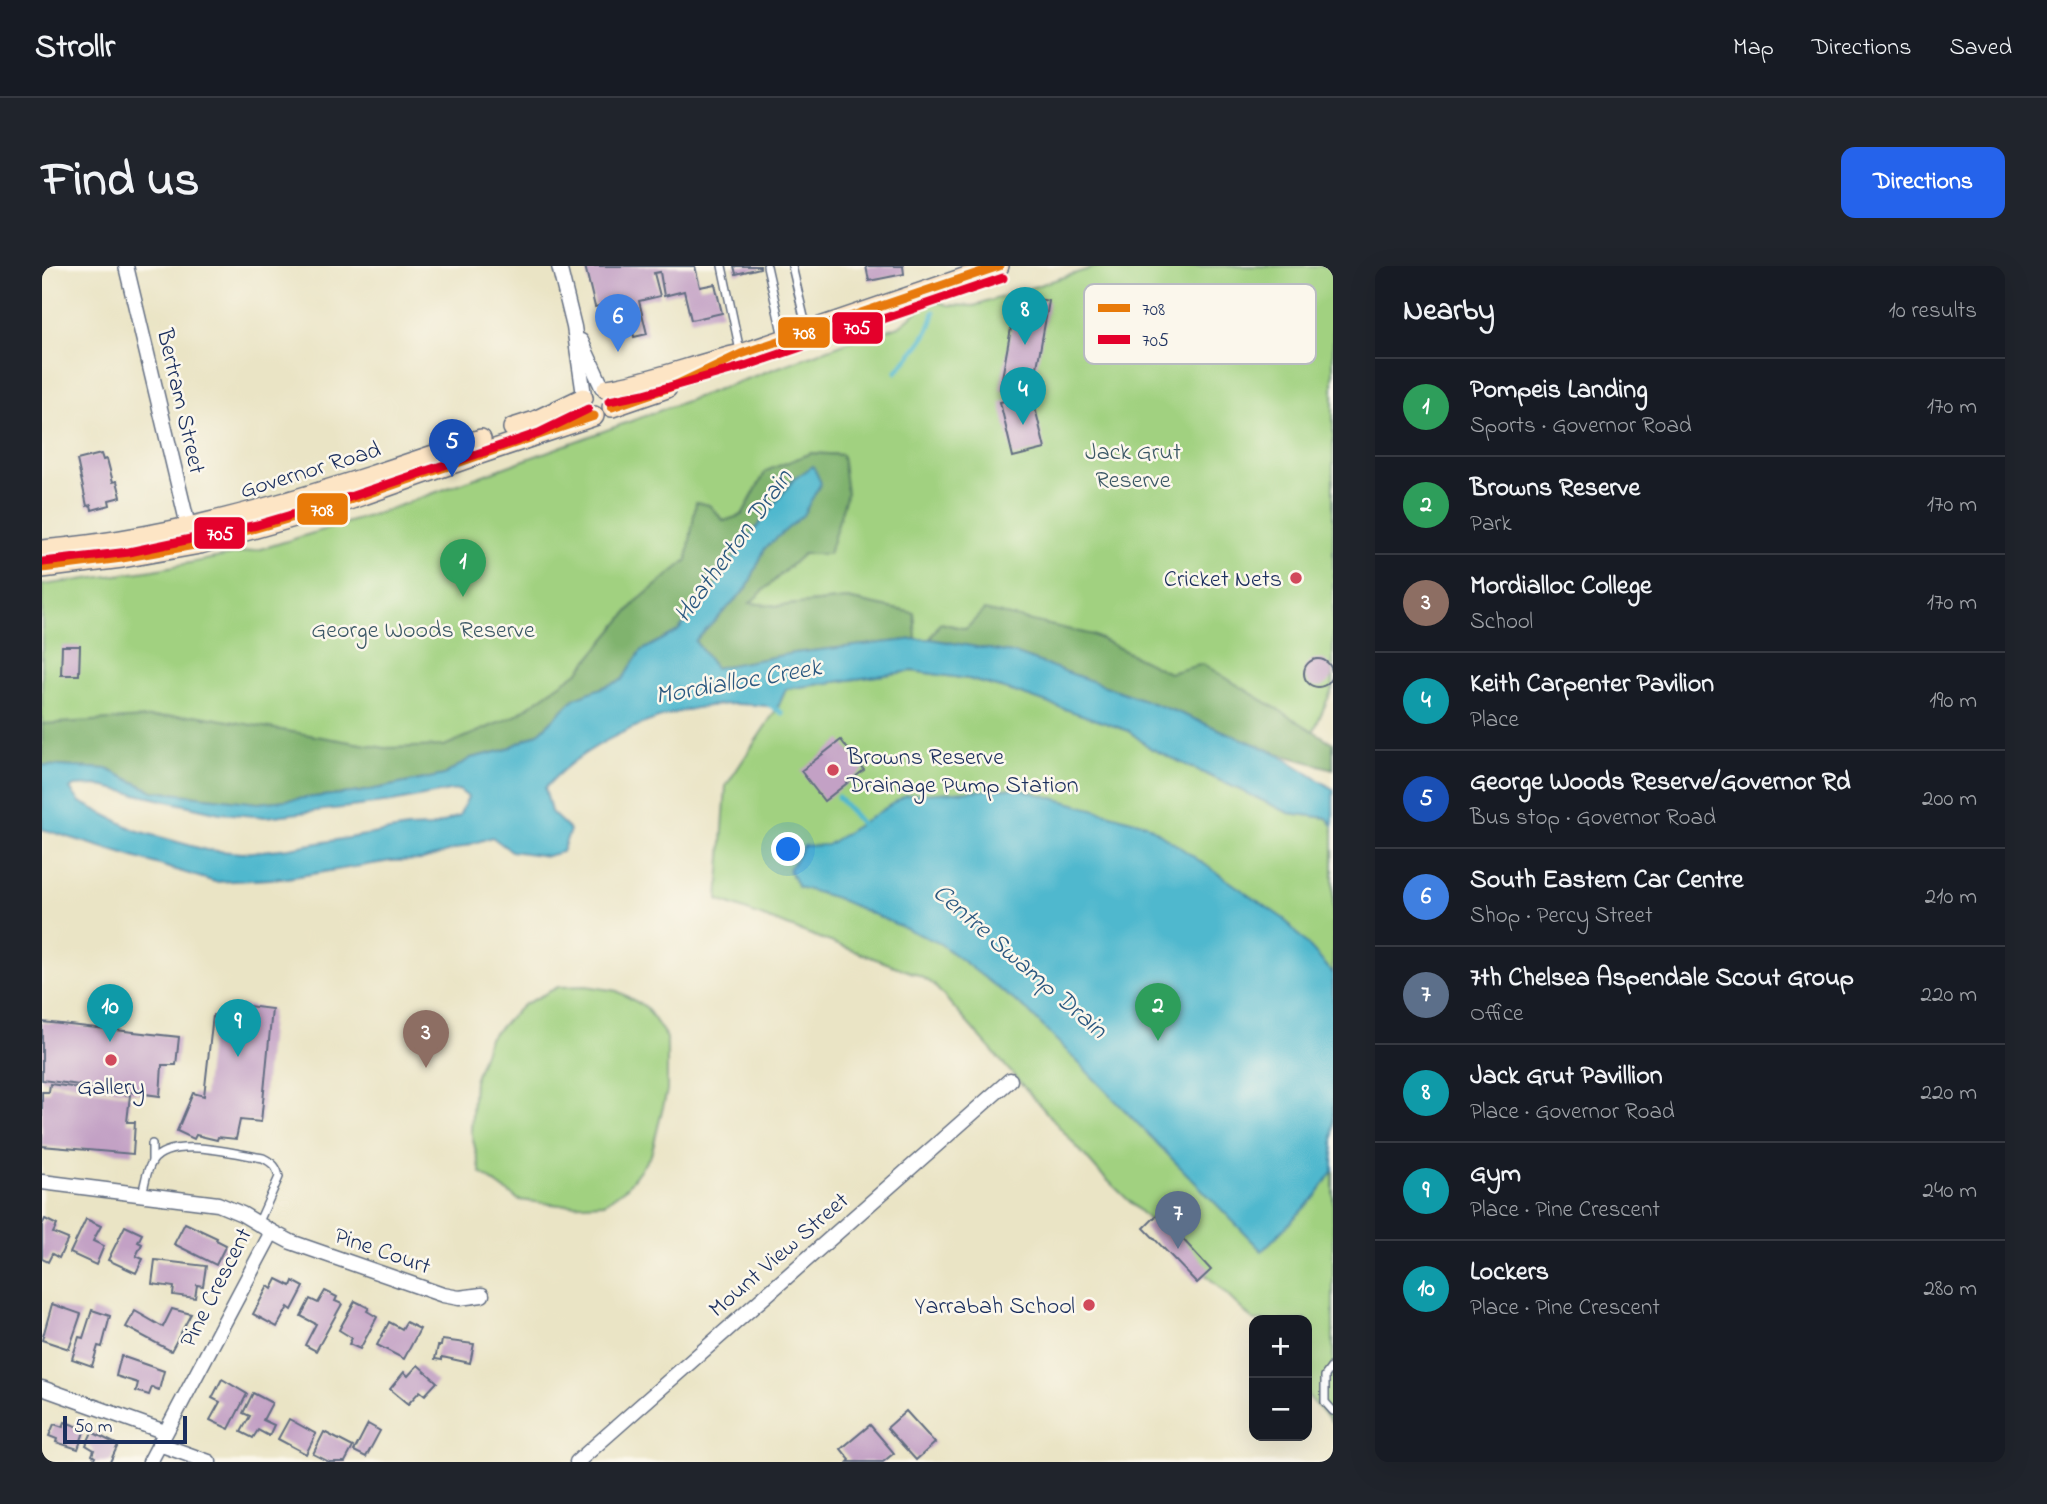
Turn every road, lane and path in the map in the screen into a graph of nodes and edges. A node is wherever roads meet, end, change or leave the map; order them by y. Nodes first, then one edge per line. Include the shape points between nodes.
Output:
1 (126, 266) edge
2 (559, 266) edge
3 (722, 266) edge
4 (767, 266) edge
5 (792, 266) edge
6 (999, 266) edge
7 (574, 327) junction
8 (807, 331) junction
9 (784, 339) junction
10 (741, 354) junction
11 (583, 397) junction
12 (604, 400) junction
13 (190, 536) junction
14 (42, 550) edge
15 (42, 568) edge
16 (1010, 1080) dead end
17 (152, 1144) dead end
18 (152, 1161) junction
19 (42, 1182) edge
20 (142, 1195) junction
21 (258, 1224) junction
22 (272, 1232) junction
23 (482, 1295) dead end
24 (1333, 1365) edge
25 (42, 1388) edge
26 (1333, 1411) edge
27 (162, 1438) junction
28 (150, 1462) edge
29 (209, 1462) edge
30 (577, 1462) edge

1 - 13 street, Bertram Street
2 - 7 street
3 - 10 lane
4 - 9 lane
5 - 8 lane
6 - 8 street, Governor Road
7 - 11 street
7 - 12 street
8 - 9 street, Governor Road
9 - 10 street, Governor Road
10 - 12 street, Governor Road via 630,386
11 - 12 street, Governor Road via 593,387
11 - 13 street, Governor Road via 535,421
12 - 13 street, Governor Road via 474,456 329,507
13 - 14 street, Governor Road
13 - 15 street, Governor Road via 101,562
16 - 30 street, Mount View Street
17 - 18 lane
18 - 20 lane
18 - 21 lane via 173,1148 192,1148 272,1163 279,1177
19 - 20 street, Pine Crescent
20 - 21 street, Pine Crescent via 218,1204
21 - 22 street, Pine Crescent
22 - 23 street, Pine Court via 443,1295
22 - 27 street, Pine Crescent
24 - 26 lane via 1325,1376 1325,1402
25 - 27 street
27 - 28 street, Pine Crescent
27 - 29 street

